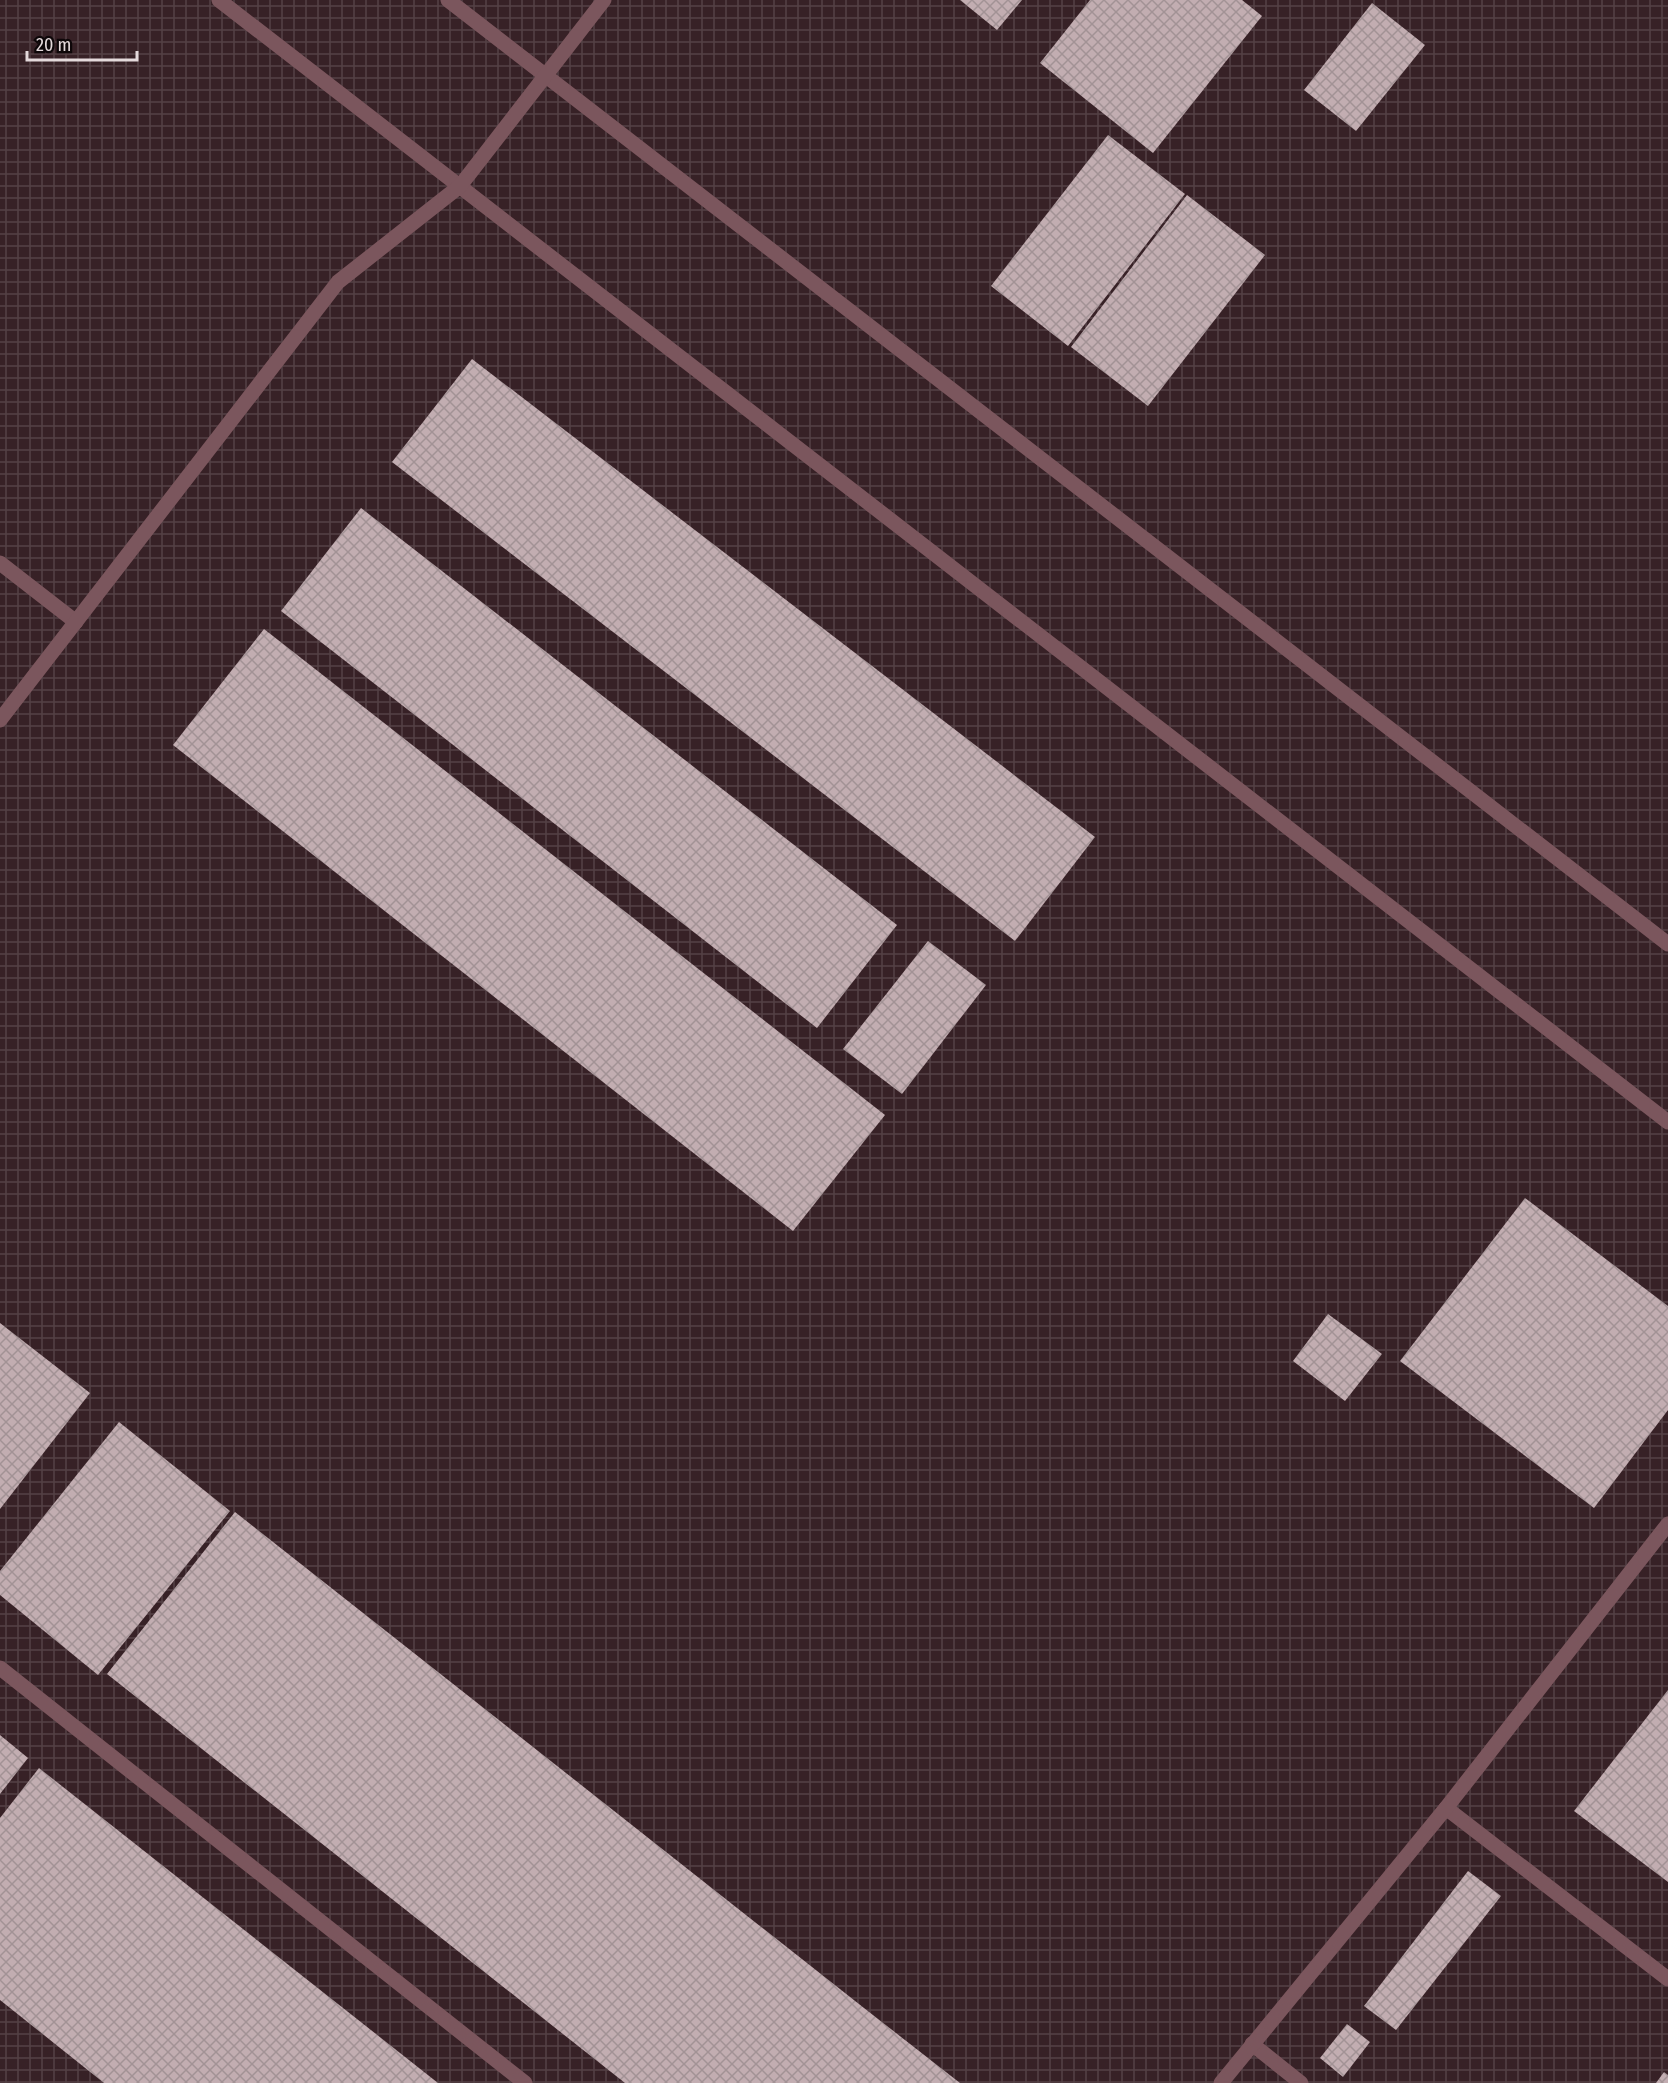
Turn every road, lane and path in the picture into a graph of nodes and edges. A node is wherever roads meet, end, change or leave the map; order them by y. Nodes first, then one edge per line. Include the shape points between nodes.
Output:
1 (219, 0) edge
2 (448, 0) edge
3 (604, 0) edge
4 (546, 75) junction
5 (460, 186) junction
6 (0, 563) edge
7 (76, 622) junction
8 (0, 720) edge
9 (1668, 944) edge
10 (1668, 1122) edge
11 (1668, 1524) edge
12 (0, 1668) edge
13 (1446, 1808) junction
14 (1668, 1979) edge
15 (1252, 2044) junction
16 (525, 2083) edge
17 (1221, 2083) edge
18 (1301, 2083) edge

1 - 5 lane
2 - 4 lane
3 - 4 lane
4 - 5 lane
4 - 9 lane
5 - 7 lane via 338,282
5 - 10 lane
6 - 7 lane
7 - 8 lane
11 - 13 lane
12 - 16 lane
13 - 14 lane
13 - 15 lane
15 - 17 lane
15 - 18 lane

